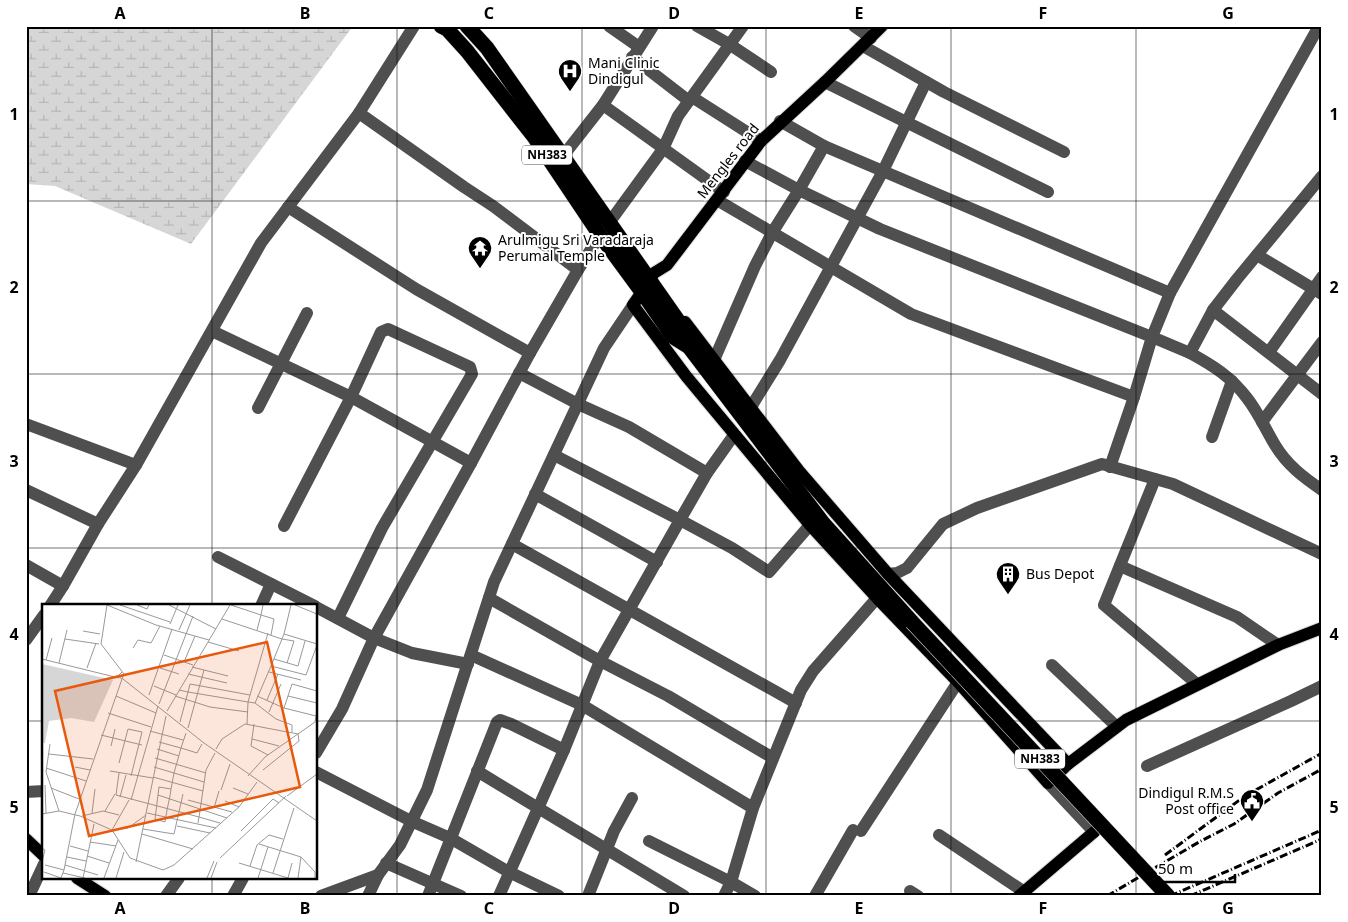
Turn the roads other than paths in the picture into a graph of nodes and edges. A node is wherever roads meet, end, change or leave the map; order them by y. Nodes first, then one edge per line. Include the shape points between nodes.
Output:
1 (414, 26) edge
2 (441, 26) edge
3 (467, 26) edge
4 (609, 26) edge
5 (654, 26) edge
6 (698, 26) edge
7 (742, 26) edge
8 (854, 26) edge
9 (882, 26) edge
10 (1319, 26) edge
11 (867, 42) junction
12 (729, 44) junction
13 (636, 52) junction
14 (771, 72) dead end
15 (825, 82) junction
16 (926, 82) junction
17 (691, 99) junction
18 (603, 106) junction
19 (359, 113) junction
20 (780, 122) junction
21 (907, 123) junction
22 (761, 141) junction
23 (824, 146) junction
24 (663, 149) junction
25 (1064, 152) dead end
26 (563, 156) junction
27 (745, 161) junction
28 (883, 171) junction
29 (1320, 182) edge
30 (799, 190) junction
31 (1048, 192) dead end
32 (720, 196) junction
33 (288, 207) junction
34 (857, 217) junction
35 (604, 229) junction
36 (772, 233) junction
37 (1257, 256) junction
38 (830, 267) junction
39 (578, 270) junction
40 (1322, 277) edge
41 (649, 281) junction
42 (1318, 292) edge
43 (1170, 293) junction
44 (633, 304) junction
45 (1213, 310) junction
46 (307, 313) dead end
47 (212, 331) junction
48 (1152, 337) junction
49 (1322, 342) edge
50 (1269, 352) junction
51 (530, 353) junction
52 (1190, 353) junction
53 (708, 361) junction
54 (279, 364) junction
55 (519, 373) junction
56 (1298, 374) junction
57 (1232, 381) junction
58 (1322, 394) edge
59 (351, 397) junction
60 (1134, 397) junction
61 (578, 404) junction
62 (751, 407) junction
63 (258, 408) dead end
64 (1262, 422) junction
65 (26, 424) edge
66 (734, 435) junction
67 (1212, 437) dead end
68 (432, 440) junction
69 (554, 455) junction
70 (471, 463) junction
71 (136, 465) junction
72 (1110, 467) junction
73 (707, 473) junction
74 (1155, 479) junction
75 (26, 490) edge
76 (1322, 490) edge
77 (535, 494) junction
78 (680, 520) junction
79 (98, 524) junction
80 (810, 524) junction
81 (284, 526) dead end
82 (512, 544) junction
83 (1322, 554) edge
84 (218, 557) dead end
85 (656, 562) junction
86 (26, 565) edge
87 (1120, 566) junction
88 (888, 574) junction
89 (272, 584) junction
90 (63, 586) junction
91 (489, 598) junction
92 (877, 598) junction
93 (51, 604) edge
94 (263, 604) edge
95 (310, 604) edge
96 (318, 608) edge
97 (629, 609) junction
98 (42, 618) edge
99 (338, 618) junction
100 (939, 628) junction
101 (1322, 628) edge
102 (374, 638) junction
103 (26, 640) edge
104 (921, 644) junction
105 (1278, 645) junction
106 (470, 660) junction
107 (600, 661) junction
108 (1052, 665) dead end
109 (958, 682) junction
110 (1197, 684) junction
111 (1322, 686) edge
112 (796, 703) junction
113 (582, 705) junction
114 (1116, 726) junction
115 (318, 750) edge
116 (564, 750) junction
117 (773, 758) junction
118 (1068, 764) junction
119 (1147, 766) dead end
120 (476, 771) junction
121 (318, 773) edge
122 (1048, 783) junction
123 (42, 791) edge
124 (26, 792) edge
125 (632, 798) dead end
126 (538, 808) junction
127 (753, 808) junction
128 (411, 821) junction
129 (1094, 832) joint
130 (939, 836) dead end
131 (26, 838) edge
132 (450, 838) junction
133 (649, 841) dead end
134 (606, 849) junction
135 (42, 854) edge
136 (386, 863) junction
137 (42, 868) edge
138 (508, 872) junction
139 (378, 875) junction
140 (80, 880) edge
141 (178, 880) edge
142 (242, 880) edge
143 (731, 882) junction
144 (430, 890) edge
145 (1021, 893) edge
146 (29, 896) edge
147 (105, 896) edge
148 (166, 896) edge
149 (233, 896) edge
150 (321, 896) edge
151 (368, 896) edge
152 (461, 896) edge
153 (499, 896) edge
154 (559, 896) edge
155 (588, 896) edge
156 (684, 896) edge
157 (724, 896) edge
158 (754, 896) edge
159 (815, 896) edge
160 (1168, 896) edge

1 - 19 street
2 - 35 highway, NH383 via 467,52
3 - 26 highway, NH383 via 487,48
4 - 13 street
5 - 13 street
6 - 12 street
7 - 12 street
8 - 11 street
9 - 11 main road, Mengles road
10 - 43 street
11 - 15 main road, Mengles road
11 - 16 street
12 - 14 street
12 - 17 street
13 - 17 street
13 - 18 street
15 - 20 main road, Mengles road
15 - 21 street
16 - 21 street
16 - 25 street
17 - 22 street
17 - 24 street via 678,116
18 - 24 street
18 - 26 street
19 - 33 street
19 - 39 street via 494,206
20 - 22 main road, Mengles road
20 - 23 street
21 - 28 street
21 - 31 street
22 - 27 main road, Mengles road
23 - 28 street
23 - 30 street
24 - 32 street
24 - 35 street
26 - 35 highway, NH383
27 - 30 street
27 - 32 main road, Mengles road
28 - 34 street
28 - 43 street
29 - 37 street
30 - 34 street
30 - 36 street
32 - 36 street
32 - 41 main road, Mengles road via 667,265
33 - 47 street via 261,243
33 - 51 street via 416,289
34 - 38 street
34 - 48 street
35 - 39 street
35 - 41 highway, NH383
36 - 38 street
36 - 53 street
37 - 42 street
37 - 45 street
38 - 60 street via 911,314
38 - 62 street
39 - 51 street
40 - 42 street
41 - 44 main road, Mengles road
41 - 53 main road via 666,298
41 - 53 highway via 673,338
42 - 50 street
43 - 48 street
44 - 61 street via 604,348
44 - 66 main road
45 - 50 street
45 - 52 street
46 - 54 street
47 - 54 street
47 - 71 street
48 - 52 street
48 - 60 street
49 - 56 street
50 - 56 street
51 - 55 street
52 - 57 street via 1216,367
53 - 62 main road
53 - 160 highway, NH383, bridge via 823,523
54 - 59 street
54 - 63 street
55 - 61 street
55 - 70 street
56 - 58 street
56 - 64 street
57 - 64 street
57 - 67 street
59 - 68 street
59 - 68 street via 384,330 470,367 472,374
59 - 81 street
60 - 72 street
61 - 69 street
61 - 73 street via 629,427
62 - 88 main road via 799,471
64 - 76 street via 1276,448 1298,474
65 - 71 street
66 - 73 street
66 - 80 main road
68 - 70 street
68 - 99 street via 382,528
69 - 77 street
69 - 78 street
70 - 102 street
71 - 79 street
72 - 74 street
72 - 88 street via 1102,464 977,508 943,524 907,568
73 - 78 street
74 - 83 street via 1174,484
74 - 87 street
75 - 79 street
77 - 82 street
77 - 85 street
78 - 80 street via 769,572
78 - 85 street
79 - 90 street
80 - 92 main road
82 - 91 street
82 - 97 street
84 - 89 street
85 - 97 street
86 - 90 street
87 - 105 street via 1237,617
87 - 110 street via 1104,605
88 - 100 main road
89 - 94 street
89 - 95 street
90 - 93 street
91 - 106 street
91 - 107 street
92 - 104 main road
92 - 112 street via 814,671
96 - 99 street
97 - 107 street
97 - 112 street
98 - 103 street
99 - 102 street
100 - 104 main road
100 - 118 main road
101 - 105 main road
102 - 106 street via 412,653
102 - 115 street via 342,709
104 - 109 main road
105 - 110 main road
106 - 113 street
106 - 128 street via 427,790
107 - 113 street
107 - 117 street via 668,696
108 - 114 street
109 - 122 main road
109 - 159 street
110 - 114 main road
111 - 119 street
112 - 117 street
113 - 116 street
113 - 127 street
114 - 118 main road
116 - 120 street via 500,720 492,729
116 - 126 street
117 - 127 street
118 - 122 main road
120 - 126 street
120 - 132 street
121 - 128 street
122 - 129 street
123 - 124 street
125 - 134 street
126 - 134 street
126 - 138 street
127 - 143 street
128 - 132 street
128 - 136 street via 400,845
129 - 145 main road
130 - 145 street
131 - 135 main road
132 - 138 street
132 - 144 street
133 - 143 street
134 - 155 street
134 - 156 street
136 - 139 street
136 - 144 street
137 - 146 street
138 - 153 street
138 - 154 street
139 - 150 street
139 - 151 street
140 - 147 main road
141 - 148 street
142 - 149 street
143 - 157 street
143 - 158 street
144 - 152 street

